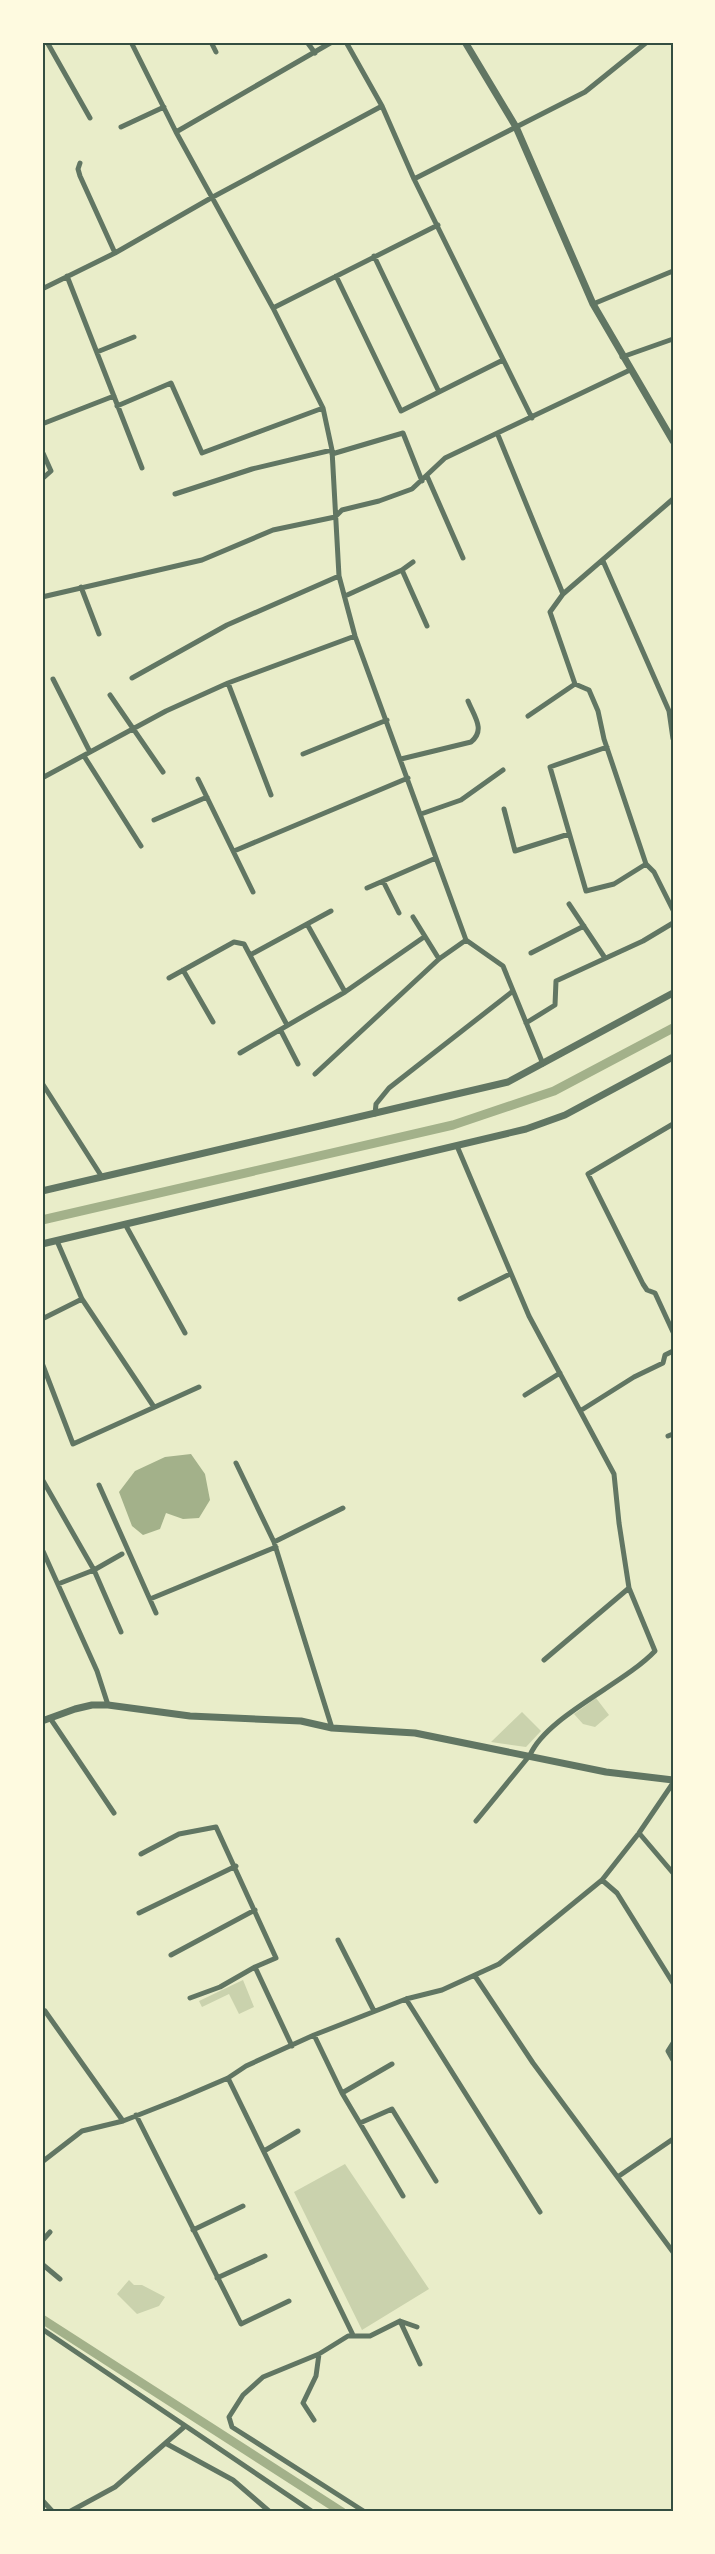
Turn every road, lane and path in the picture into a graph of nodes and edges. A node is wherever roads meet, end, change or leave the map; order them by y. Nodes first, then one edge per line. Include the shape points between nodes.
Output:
1 (47, 42) edge
2 (131, 42) edge
3 (211, 42) edge
4 (307, 42) edge
5 (332, 42) edge
6 (346, 42) edge
7 (465, 42) edge
8 (647, 42) edge
9 (216, 51) dead end
10 (315, 53) junction
11 (382, 106) junction
12 (164, 107) junction
13 (90, 118) dead end
14 (121, 127) dead end
15 (516, 127) junction
16 (176, 132) junction
17 (80, 164) dead end
18 (414, 179) junction
19 (211, 198) junction
20 (438, 225) junction
21 (115, 253) junction
22 (374, 256) junction
23 (673, 271) edge
24 (67, 276) junction
25 (336, 276) junction
26 (42, 289) edge
27 (593, 304) junction
28 (273, 308) junction
29 (134, 338) dead end
30 (673, 339) edge
31 (97, 352) junction
32 (622, 357) junction
33 (503, 360) junction
34 (630, 370) junction
35 (439, 392) junction
36 (114, 396) junction
37 (117, 406) junction
38 (323, 408) junction
39 (532, 418) junction
40 (42, 424) edge
41 (498, 435) junction
42 (673, 441) edge
43 (42, 451) edge
44 (332, 452) junction
45 (142, 468) dead end
46 (427, 476) junction
47 (42, 479) edge
48 (422, 481) junction
49 (175, 494) dead end
50 (673, 499) edge
51 (335, 517) junction
52 (463, 558) dead end
53 (603, 561) junction
54 (413, 562) dead end
55 (402, 570) junction
56 (339, 576) junction
57 (81, 587) junction
58 (563, 594) junction
59 (345, 596) junction
60 (42, 597) edge
61 (427, 626) dead end
62 (99, 634) dead end
63 (355, 636) junction
64 (132, 678) dead end
65 (53, 679) dead end
66 (228, 683) junction
67 (575, 684) junction
68 (110, 695) dead end
69 (468, 701) dead end
70 (528, 716) dead end
71 (387, 720) junction
72 (133, 729) junction
73 (673, 738) edge
74 (607, 747) junction
75 (90, 752) junction
76 (303, 754) dead end
77 (84, 756) junction
78 (401, 759) junction
79 (503, 770) dead end
80 (163, 772) dead end
81 (43, 775) edge
82 (408, 778) junction
83 (198, 779) dead end
84 (272, 795) dead end
85 (207, 797) junction
86 (504, 809) dead end
87 (421, 814) junction
88 (154, 820) dead end
89 (569, 834) junction
90 (141, 846) dead end
91 (234, 851) junction
92 (436, 858) junction
93 (646, 864) junction
94 (383, 881) junction
95 (368, 888) dead end
96 (253, 892) dead end
97 (569, 904) dead end
98 (673, 910) edge
99 (331, 911) dead end
100 (399, 913) dead end
101 (413, 917) dead end
102 (673, 923) edge
103 (306, 924) junction
104 (584, 926) junction
105 (424, 937) junction
106 (466, 940) junction
107 (531, 953) dead end
108 (250, 955) junction
109 (605, 958) junction
110 (440, 959) junction
111 (183, 970) junction
112 (169, 978) dead end
113 (513, 991) junction
114 (345, 992) junction
115 (673, 993) edge
116 (213, 1022) dead end
117 (526, 1023) junction
118 (287, 1025) junction
119 (281, 1031) junction
120 (240, 1053) dead end
121 (673, 1057) edge
122 (298, 1064) dead end
123 (543, 1064) junction
124 (315, 1074) dead end
125 (42, 1083) edge
126 (375, 1113) junction
127 (673, 1124) edge
128 (457, 1146) junction
129 (102, 1177) junction
130 (42, 1191) edge
131 (125, 1224) junction
132 (57, 1241) junction
133 (42, 1244) edge
134 (510, 1274) junction
135 (82, 1299) junction
136 (460, 1299) dead end
137 (42, 1319) edge
138 (673, 1332) edge
139 (185, 1333) dead end
140 (673, 1351) edge
141 (42, 1363) edge
142 (560, 1373) junction
143 (199, 1387) dead end
144 (525, 1395) dead end
145 (154, 1407) junction
146 (580, 1411) junction
147 (236, 1463) dead end
148 (42, 1479) edge
149 (99, 1485) dead end
150 (343, 1508) dead end
151 (275, 1544) junction
152 (42, 1548) edge
153 (122, 1554) dead end
154 (94, 1570) junction
155 (58, 1584) junction
156 (629, 1588) junction
157 (150, 1599) junction
158 (156, 1614) dead end
159 (121, 1632) dead end
160 (544, 1660) dead end
161 (108, 1705) junction
162 (50, 1718) junction
163 (42, 1722) edge
164 (332, 1728) junction
165 (530, 1755) junction
166 (673, 1782) edge
167 (114, 1813) dead end
168 (476, 1821) dead end
169 (639, 1833) junction
170 (141, 1854) dead end
171 (236, 1866) junction
172 (673, 1873) edge
173 (602, 1880) junction
174 (255, 1910) junction
175 (139, 1913) dead end
176 (338, 1940) dead end
177 (171, 1955) dead end
178 (255, 1967) junction
179 (475, 1976) junction
180 (673, 1983) edge
181 (190, 1998) dead end
182 (406, 1999) junction
183 (45, 2011) dead end
184 (374, 2011) junction
185 (314, 2035) junction
186 (673, 2043) edge
187 (292, 2046) junction
188 (673, 2060) edge
189 (392, 2064) dead end
190 (228, 2078) junction
191 (342, 2093) junction
192 (136, 2115) junction
193 (123, 2121) junction
194 (360, 2123) junction
195 (298, 2132) dead end
196 (673, 2139) edge
197 (264, 2151) junction
198 (42, 2162) edge
199 (619, 2176) junction
200 (436, 2181) dead end
201 (403, 2196) dead end
202 (243, 2206) dead end
203 (540, 2212) dead end
204 (193, 2230) junction
205 (50, 2232) dead end
206 (42, 2241) edge
207 (673, 2252) edge
208 (265, 2256) dead end
209 (42, 2264) edge
210 (217, 2277) junction
211 (60, 2279) dead end
212 (289, 2301) dead end
213 (400, 2321) junction
214 (417, 2327) dead end
215 (42, 2330) edge
216 (354, 2337) junction
217 (319, 2354) junction
218 (420, 2364) dead end
219 (314, 2420) dead end
220 (184, 2427) junction
221 (167, 2444) junction
222 (42, 2500) edge
223 (53, 2512) edge
224 (69, 2512) edge
225 (270, 2512) edge
226 (313, 2512) edge
227 (365, 2512) edge

1 - 13 street
2 - 12 street
3 - 9 street
4 - 10 street
5 - 10 street
6 - 11 street
7 - 15 street
8 - 15 street via 585,92
10 - 16 street
11 - 18 street
11 - 19 street
12 - 14 street
12 - 16 street
15 - 18 street
15 - 27 street
16 - 19 street
17 - 21 street via 80,176
18 - 20 street
19 - 21 street
19 - 28 street
20 - 22 street
20 - 33 street
21 - 24 street
22 - 25 street
22 - 35 street
23 - 27 street
24 - 26 street
24 - 31 street
25 - 28 street
25 - 35 street via 401,411
27 - 32 street
28 - 38 street
29 - 31 street
30 - 32 street
31 - 36 street
32 - 34 street
33 - 35 street
33 - 39 street
34 - 39 street
34 - 42 street
36 - 37 street
36 - 40 street
37 - 38 street via 171,383 202,453
37 - 45 street
38 - 44 street
39 - 41 street
41 - 46 street via 445,458
41 - 58 street
43 - 47 street via 51,471
44 - 48 street via 403,433
44 - 49 street via 252,469
44 - 51 street
46 - 48 street
46 - 52 street
48 - 51 street via 380,501 342,510
50 - 53 street
51 - 56 street
51 - 57 street via 273,531 202,560
53 - 58 street
53 - 73 street via 669,711
54 - 55 street
55 - 59 street
55 - 61 street
56 - 59 street
56 - 64 street via 227,625
57 - 60 street
57 - 62 street
58 - 67 street via 550,612
59 - 63 street
63 - 66 street
63 - 71 street
65 - 75 street
66 - 72 street
66 - 84 street
67 - 70 street
67 - 74 street via 589,690
68 - 72 street
69 - 78 street via 480,729 475,739
71 - 76 street
71 - 78 street
72 - 75 street
72 - 80 street
74 - 89 street via 550,767
74 - 93 street
75 - 77 street
77 - 81 street
77 - 90 street
78 - 82 street
79 - 87 street via 461,800
82 - 87 street
82 - 91 street
83 - 85 street
85 - 88 street
85 - 91 street
86 - 89 street via 515,851
87 - 92 street
89 - 93 street via 586,891 614,884
91 - 96 street
92 - 94 street
92 - 106 street
93 - 98 street
94 - 95 street
94 - 100 street
97 - 104 street
99 - 103 street
101 - 105 street
102 - 109 street
103 - 108 street
103 - 114 street
104 - 107 street
104 - 109 street
105 - 110 street
105 - 114 street
106 - 110 street
106 - 113 street via 503,966
108 - 111 street via 244,944 234,942
108 - 118 street
109 - 117 street via 556,981 555,1005
110 - 124 street
111 - 112 street
111 - 116 street
113 - 117 street
113 - 126 street via 389,1088 376,1104
114 - 118 street
115 - 123 street
117 - 123 street
118 - 119 street
119 - 120 street
119 - 122 street
121 - 128 street via 565,1114 526,1129
123 - 126 street via 508,1082
125 - 129 street
126 - 129 street
127 - 138 street via 588,1174 643,1284 655,1293
128 - 131 street
128 - 134 street
129 - 130 street
131 - 132 street
131 - 139 street
132 - 133 street
132 - 135 street
134 - 136 street
134 - 142 street
135 - 137 street
135 - 145 street
140 - 146 street via 665,1355 663,1363
141 - 145 street via 73,1444
142 - 144 street
142 - 146 street
143 - 145 street
146 - 156 street via 614,1474
147 - 151 street
148 - 154 street
149 - 157 street
150 - 151 street
151 - 157 street
151 - 164 street
152 - 155 street
153 - 154 street
154 - 155 street
154 - 159 street
155 - 161 street
156 - 160 street
156 - 165 street via 655,1651 565,1717 535,1743
157 - 158 street
161 - 162 street via 92,1705
161 - 164 street via 190,1716 302,1721
162 - 163 street
162 - 167 street
164 - 165 street via 415,1733
165 - 166 street
165 - 168 street
166 - 169 street
169 - 172 street
169 - 173 street
170 - 171 street via 180,1833 216,1827
171 - 174 street
171 - 175 street
173 - 179 street via 499,1964
173 - 180 street via 617,1893
174 - 177 street
174 - 178 street via 276,1958
176 - 184 street
178 - 181 street
178 - 187 street
179 - 182 street
179 - 199 street via 533,2062
182 - 184 street
182 - 203 street
183 - 193 street
184 - 185 street
185 - 187 street
185 - 191 street
186 - 188 street via 668,2051
187 - 190 street
189 - 191 street
190 - 192 street
190 - 197 street
191 - 194 street
192 - 193 street
192 - 204 street
193 - 198 street via 82,2131
194 - 200 street via 392,2109
194 - 201 street
195 - 197 street
196 - 199 street
197 - 216 street
199 - 207 street
202 - 204 street
204 - 210 street
205 - 206 street
208 - 210 street
209 - 211 street
210 - 212 street via 241,2325
213 - 214 street
213 - 216 street via 370,2336
213 - 218 street
215 - 220 street
216 - 217 street via 352,2334
217 - 219 street via 316,2376 303,2403
217 - 227 street via 256,2382 231,2410 230,2423
220 - 221 street
220 - 226 street
221 - 224 street via 114,2487
221 - 225 street via 233,2480
222 - 223 street

